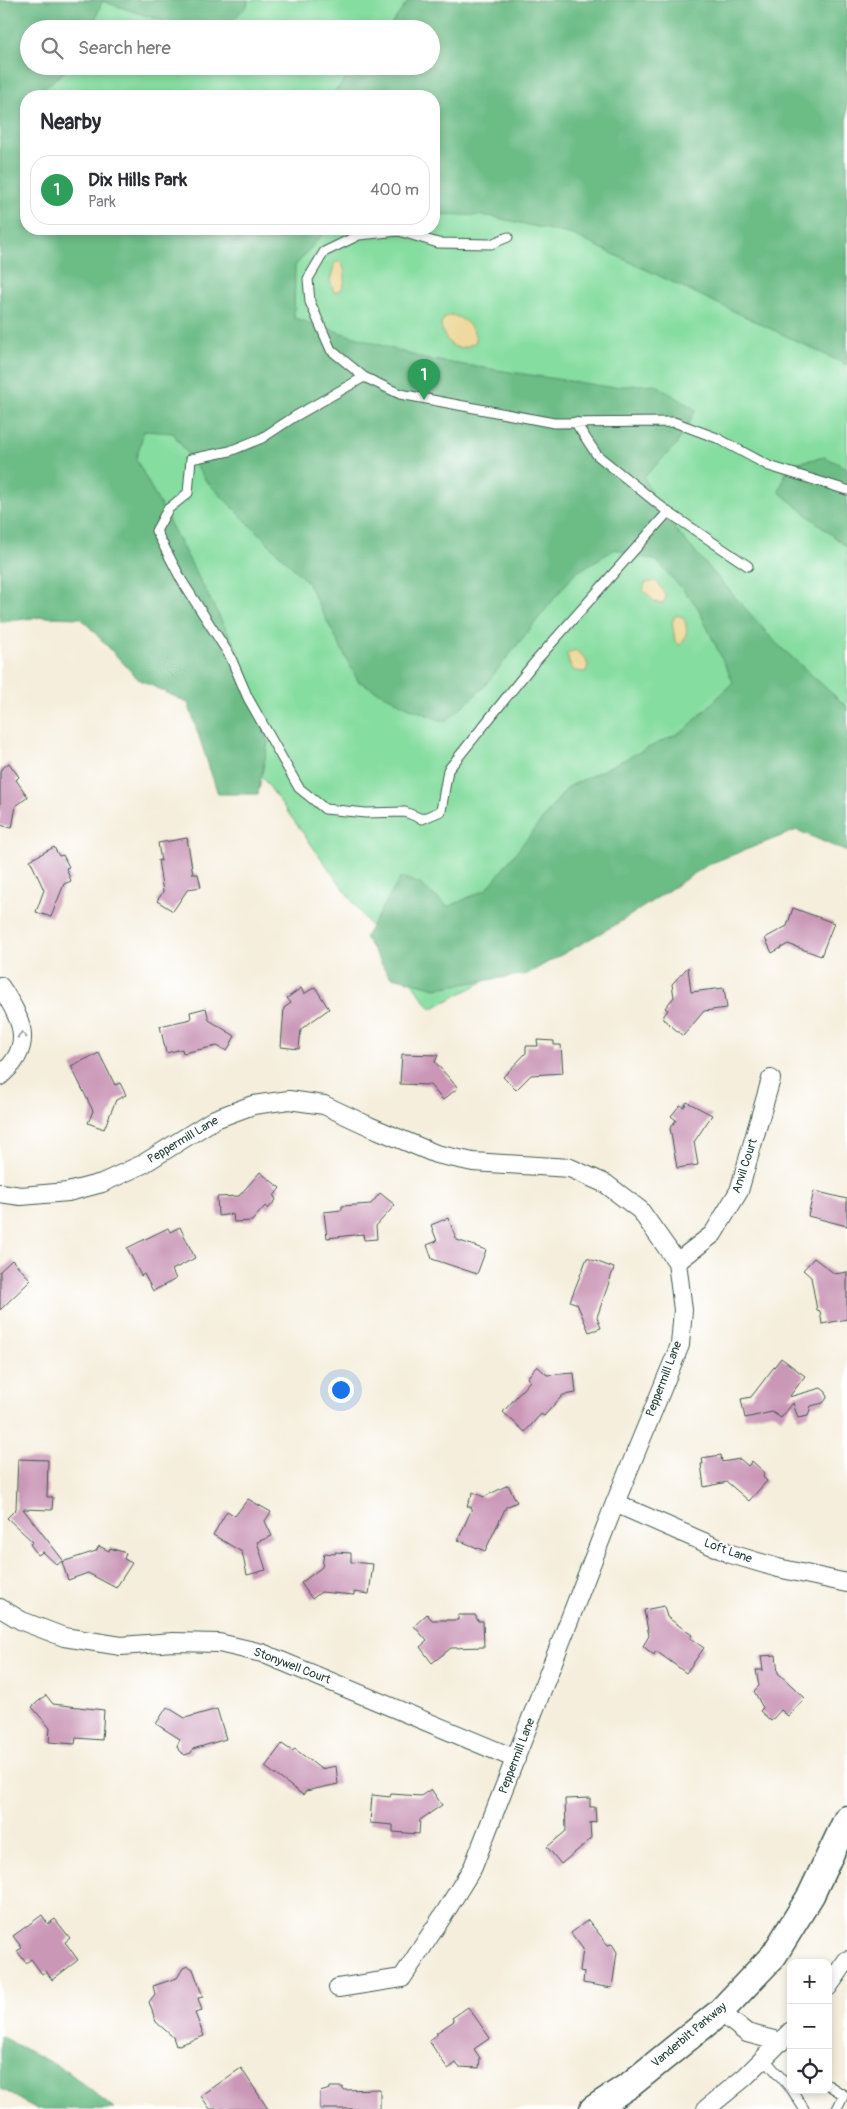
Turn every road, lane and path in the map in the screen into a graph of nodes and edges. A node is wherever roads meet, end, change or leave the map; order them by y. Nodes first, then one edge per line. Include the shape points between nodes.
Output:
1 (360, 235) edge
2 (412, 235) edge
3 (508, 237) dead end
4 (364, 377) junction
5 (575, 422) junction
6 (847, 490) edge
7 (668, 512) junction
8 (748, 566) dead end
9 (0, 986) edge
10 (0, 1076) edge
11 (771, 1079) dead end
12 (0, 1193) edge
13 (677, 1262) junction
14 (615, 1503) junction
15 (847, 1583) edge
16 (0, 1608) edge
17 (516, 1760) junction
18 (847, 1819) edge
19 (847, 1960) edge
20 (832, 1981) edge
21 (338, 1988) dead end
22 (720, 2012) junction
23 (786, 2036) edge
24 (764, 2058) junction
25 (787, 2083) edge
26 (832, 2088) edge
27 (795, 2094) edge
28 (593, 2109) edge
29 (706, 2109) edge
30 (804, 2109) edge
31 (836, 2109) edge

1 - 4 lane via 324,252 308,279 310,302 331,350
2 - 3 lane via 438,243 491,244
4 - 5 lane via 400,394 554,422
4 - 7 lane via 262,438 230,451 191,459 188,493 168,508 156,530 182,582 230,656 248,698 299,788 325,809 405,812 422,819 441,811 448,770 534,663
5 - 6 lane via 674,422 717,438 769,466
5 - 7 lane via 597,455
7 - 8 lane
10 -> 9 street via 15,1062 22,1044 21,1024 14,1006
11 - 13 street, Anvil Court via 739,1191 713,1234
12 - 13 street, Peppermill Lane via 21,1196 68,1192 102,1183 143,1164 216,1119 253,1104 289,1100 324,1105 436,1154 473,1162 570,1168 606,1184 640,1210
13 - 14 street, Peppermill Lane via 683,1310 680,1345
14 - 15 street, Loft Lane via 731,1554
14 - 17 street, Peppermill Lane
16 - 17 street, Stonywell Court via 64,1637 121,1646 219,1643 262,1653
17 - 21 street, Peppermill Lane via 473,1867 402,1978
18 - 22 main road, Vanderbilt Parkway via 811,1895 774,1955
19 - 20 street
22 - 23 street via 747,2033
22 - 28 main road, Vanderbilt Parkway via 631,2084
23 - 24 street
24 - 25 lane
24 - 29 street
26 - 31 lane via 844,2095
27 - 30 lane

